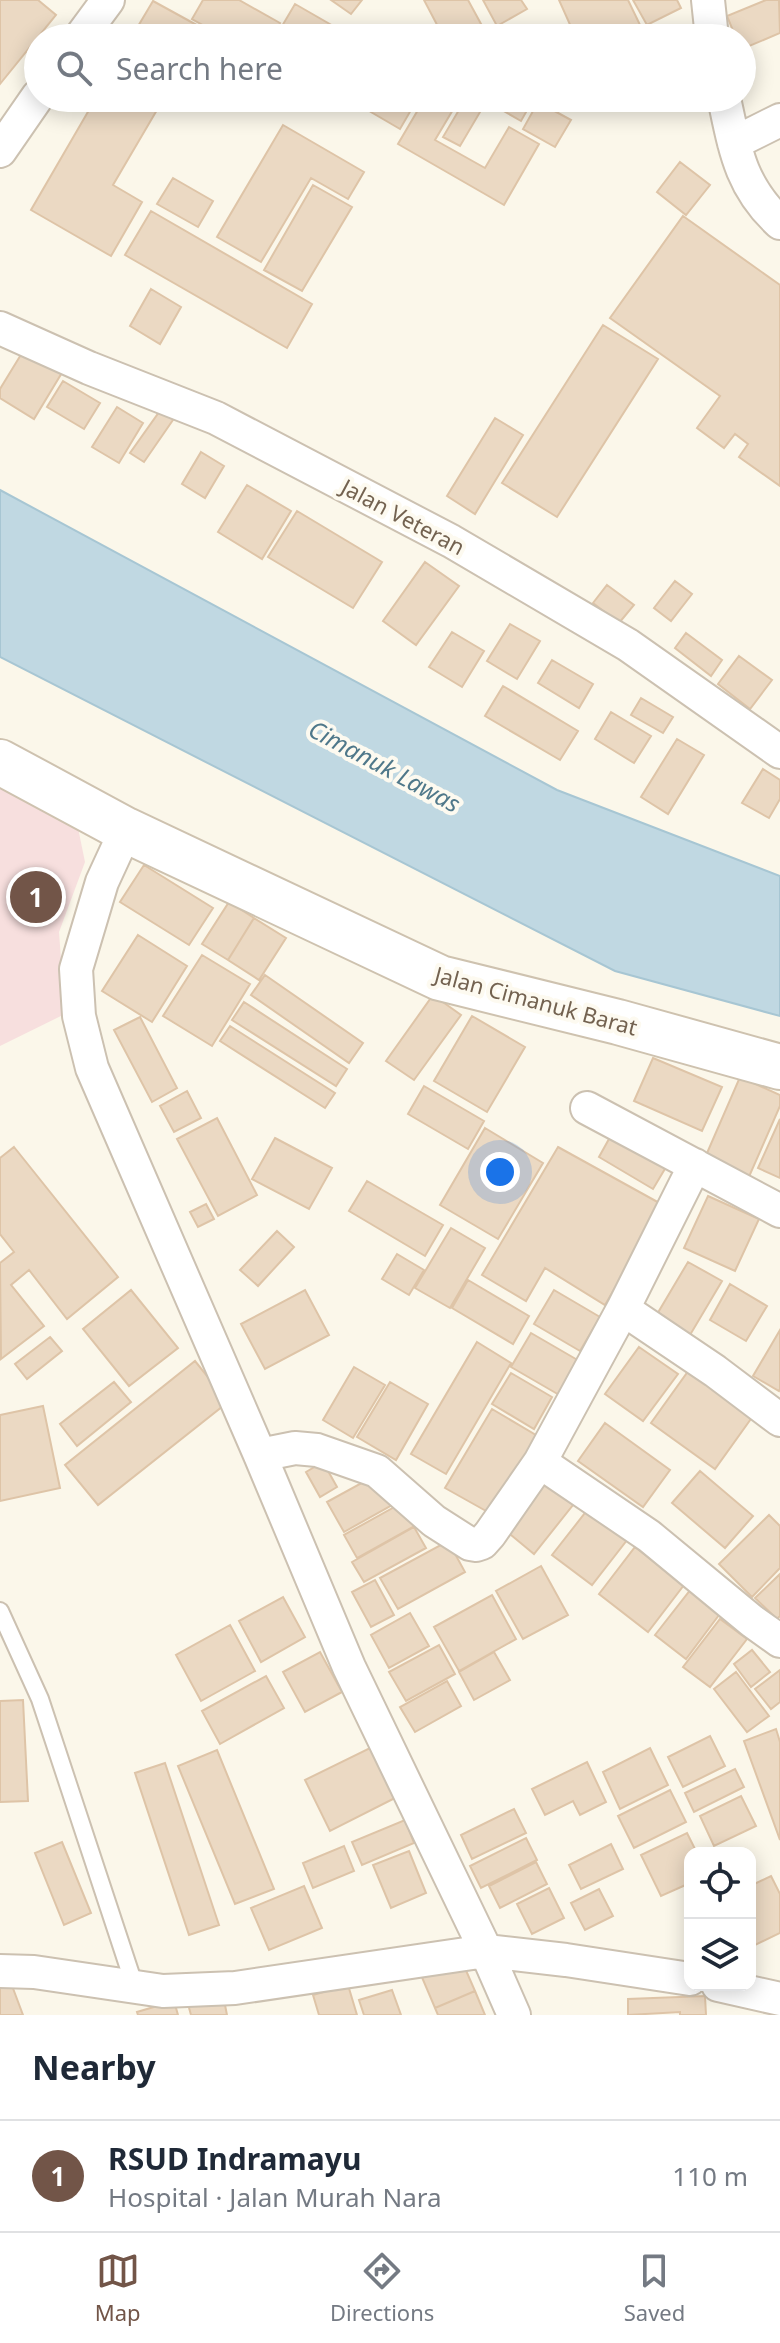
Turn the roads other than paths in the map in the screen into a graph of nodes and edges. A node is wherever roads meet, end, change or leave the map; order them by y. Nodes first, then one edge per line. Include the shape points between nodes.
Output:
1 (108, 0) edge
2 (708, 0) edge
3 (90, 24) edge
4 (711, 24) edge
5 (27, 112) edge
6 (727, 112) edge
7 (780, 120) edge
8 (734, 143) junction
9 (0, 151) edge
10 (780, 223) edge
11 (0, 328) edge
12 (780, 752) edge
13 (0, 762) edge
14 (126, 830) junction
15 (780, 1067) edge
16 (587, 1108) dead end
17 (695, 1165) junction
18 (780, 1211) edge
19 (623, 1309) junction
20 (780, 1420) edge
21 (260, 1455) junction
22 (540, 1462) junction
23 (0, 1611) edge
24 (780, 1641) edge
25 (486, 1951) junction
26 (0, 1971) edge
27 (684, 1978) edge
28 (135, 1987) junction
29 (745, 1991) edge
30 (780, 1999) edge
31 (514, 2015) edge

1 - 3 street
2 - 4 street
5 - 9 street
6 - 8 street
7 - 8 street
8 - 10 street via 745,181
11 - 12 street, Jalan Veteran via 216,418 451,541 628,645
13 - 14 street, Jalan Cimanuk Barat
14 - 15 street, Jalan Cimanuk Barat via 440,978
14 - 21 street via 102,882 76,969 79,1016 92,1068
16 - 17 street
17 - 18 street
17 - 19 street
19 - 20 street
19 - 22 street
21 - 22 street via 317,1450 377,1471 434,1521 476,1545 490,1534
21 - 25 street via 349,1667
22 - 24 street via 649,1536
23 - 28 lane via 40,1699
25 - 27 street
25 - 28 street via 235,1988
25 - 31 street
26 - 28 street
29 - 30 street

